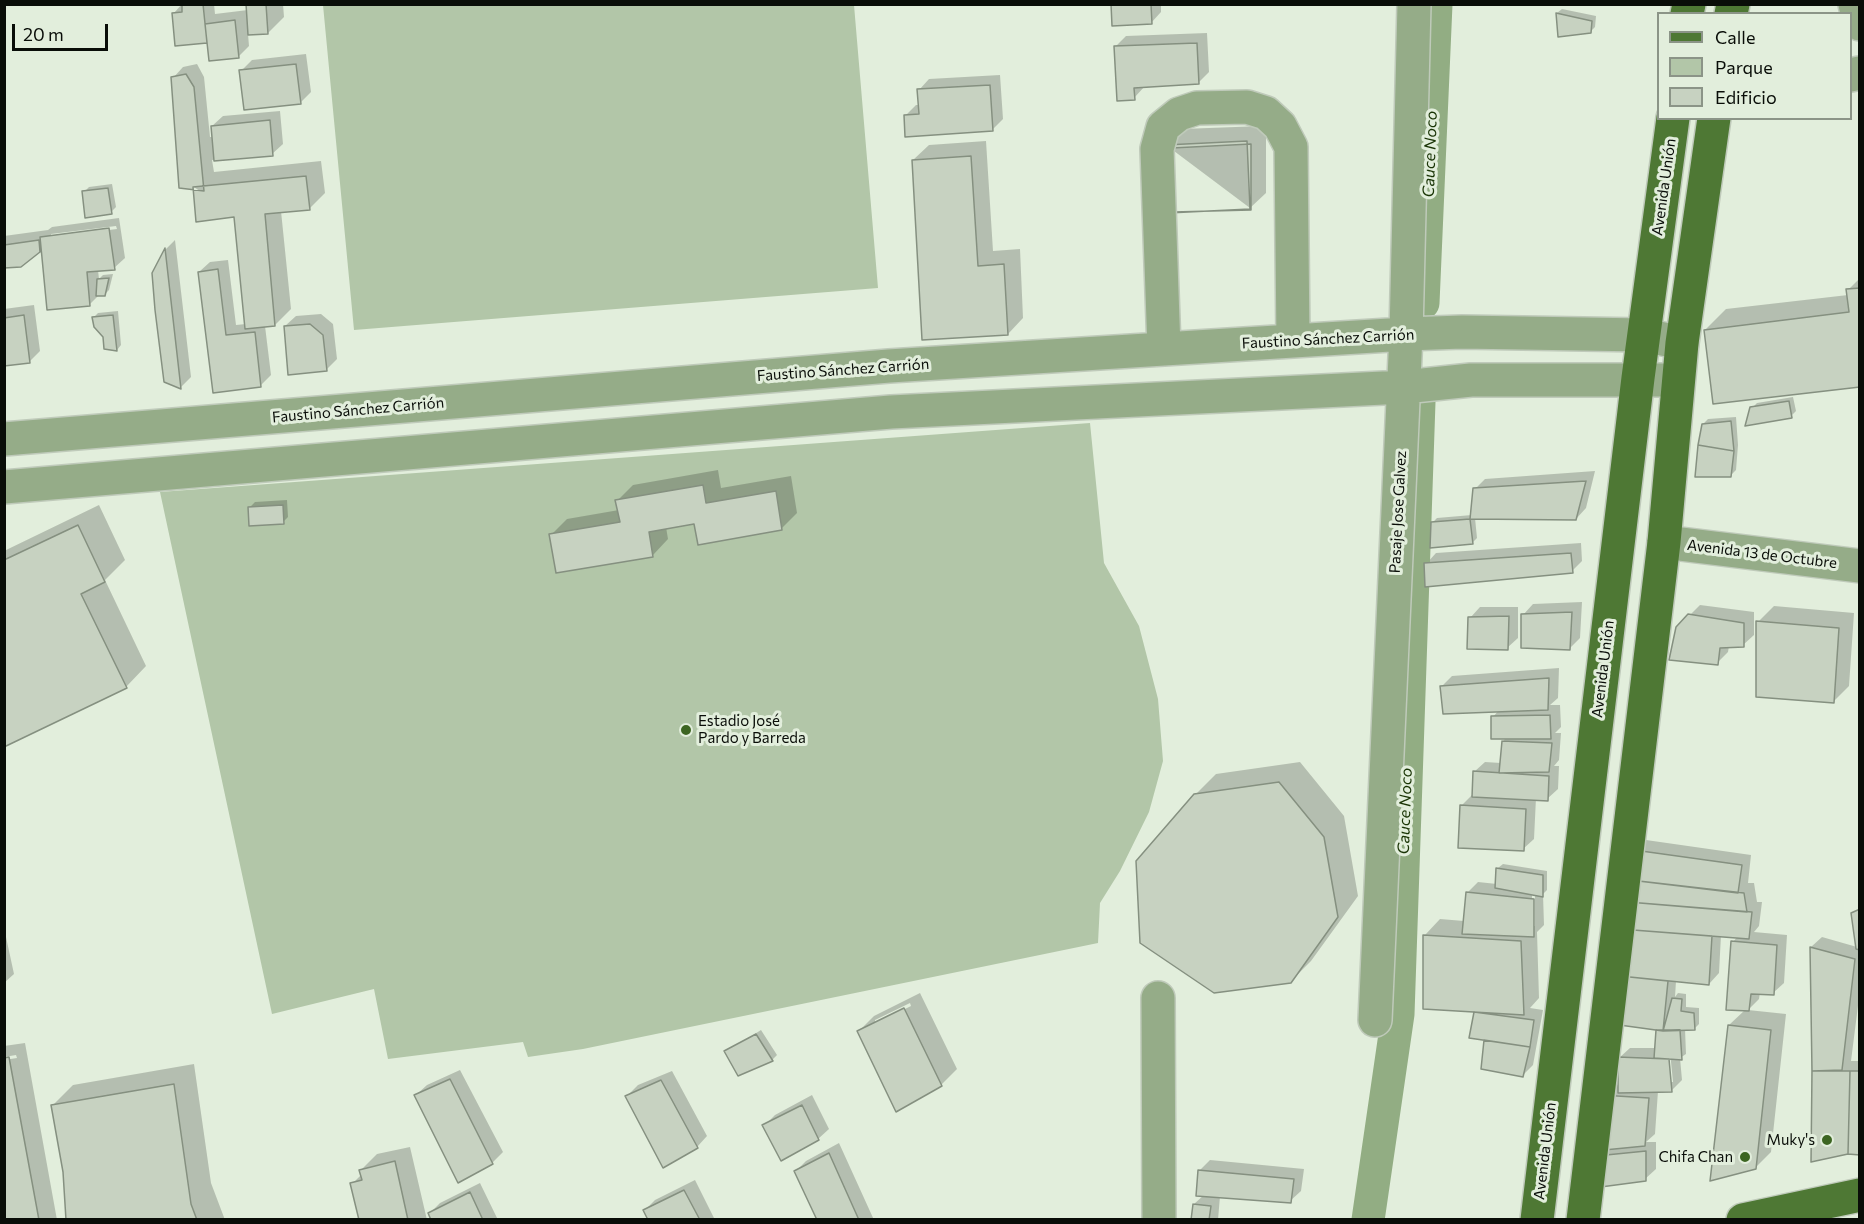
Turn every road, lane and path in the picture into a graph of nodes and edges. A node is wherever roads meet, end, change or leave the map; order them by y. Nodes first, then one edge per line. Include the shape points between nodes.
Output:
1 (1414, 4) edge
2 (1856, 4) edge
3 (1860, 24) edge
4 (1673, 120) edge
5 (1714, 120) edge
6 (1406, 334) junction
7 (1644, 335) junction
8 (1293, 341) junction
9 (1682, 343) junction
10 (1164, 349) junction
11 (889, 366) junction
12 (1638, 378) junction
13 (1678, 380) junction
14 (1404, 387) junction
15 (382, 408) junction
16 (891, 412) junction
17 (4, 439) edge
18 (385, 455) junction
19 (4, 486) edge
20 (1664, 542) junction
21 (1860, 566) edge
22 (1158, 998) dead end
23 (1375, 1020) dead end
24 (1860, 1195) edge
25 (1159, 1220) edge
26 (1537, 1220) edge
27 (1583, 1220) edge
28 (1743, 1220) edge

1 - 6 street, Pasaje Jose Galvez
2 - 3 street
4 - 7 main road, Avenida Unión
5 - 9 main road
6 - 7 street, Faustino Sánchez Carrión
6 - 8 street, Faustino Sánchez Carrión
6 - 14 street, Pasaje Jose Galvez
7 - 9 street, Faustino Sánchez Carrión
7 - 12 main road, Avenida Unión
8 - 10 street, Faustino Sánchez Carrión
8 - 10 street via 1291,147 1280,126 1266,113 1247,107 1197,108 1179,114 1163,127 1157,148
9 - 13 main road
10 - 11 street, Faustino Sánchez Carrión
11 - 15 street, Faustino Sánchez Carrión
11 - 16 street
12 - 13 street
12 - 14 street via 1471,380
12 - 26 main road, Avenida Unión
13 - 20 main road
14 - 16 street
14 - 23 street, Pasaje Jose Galvez
15 - 17 street, Faustino Sánchez Carrión
15 - 18 street
16 - 18 street
18 - 19 street
20 - 21 street, Avenida 13 de Octubre
20 - 27 main road
22 - 25 street
24 - 28 main road

